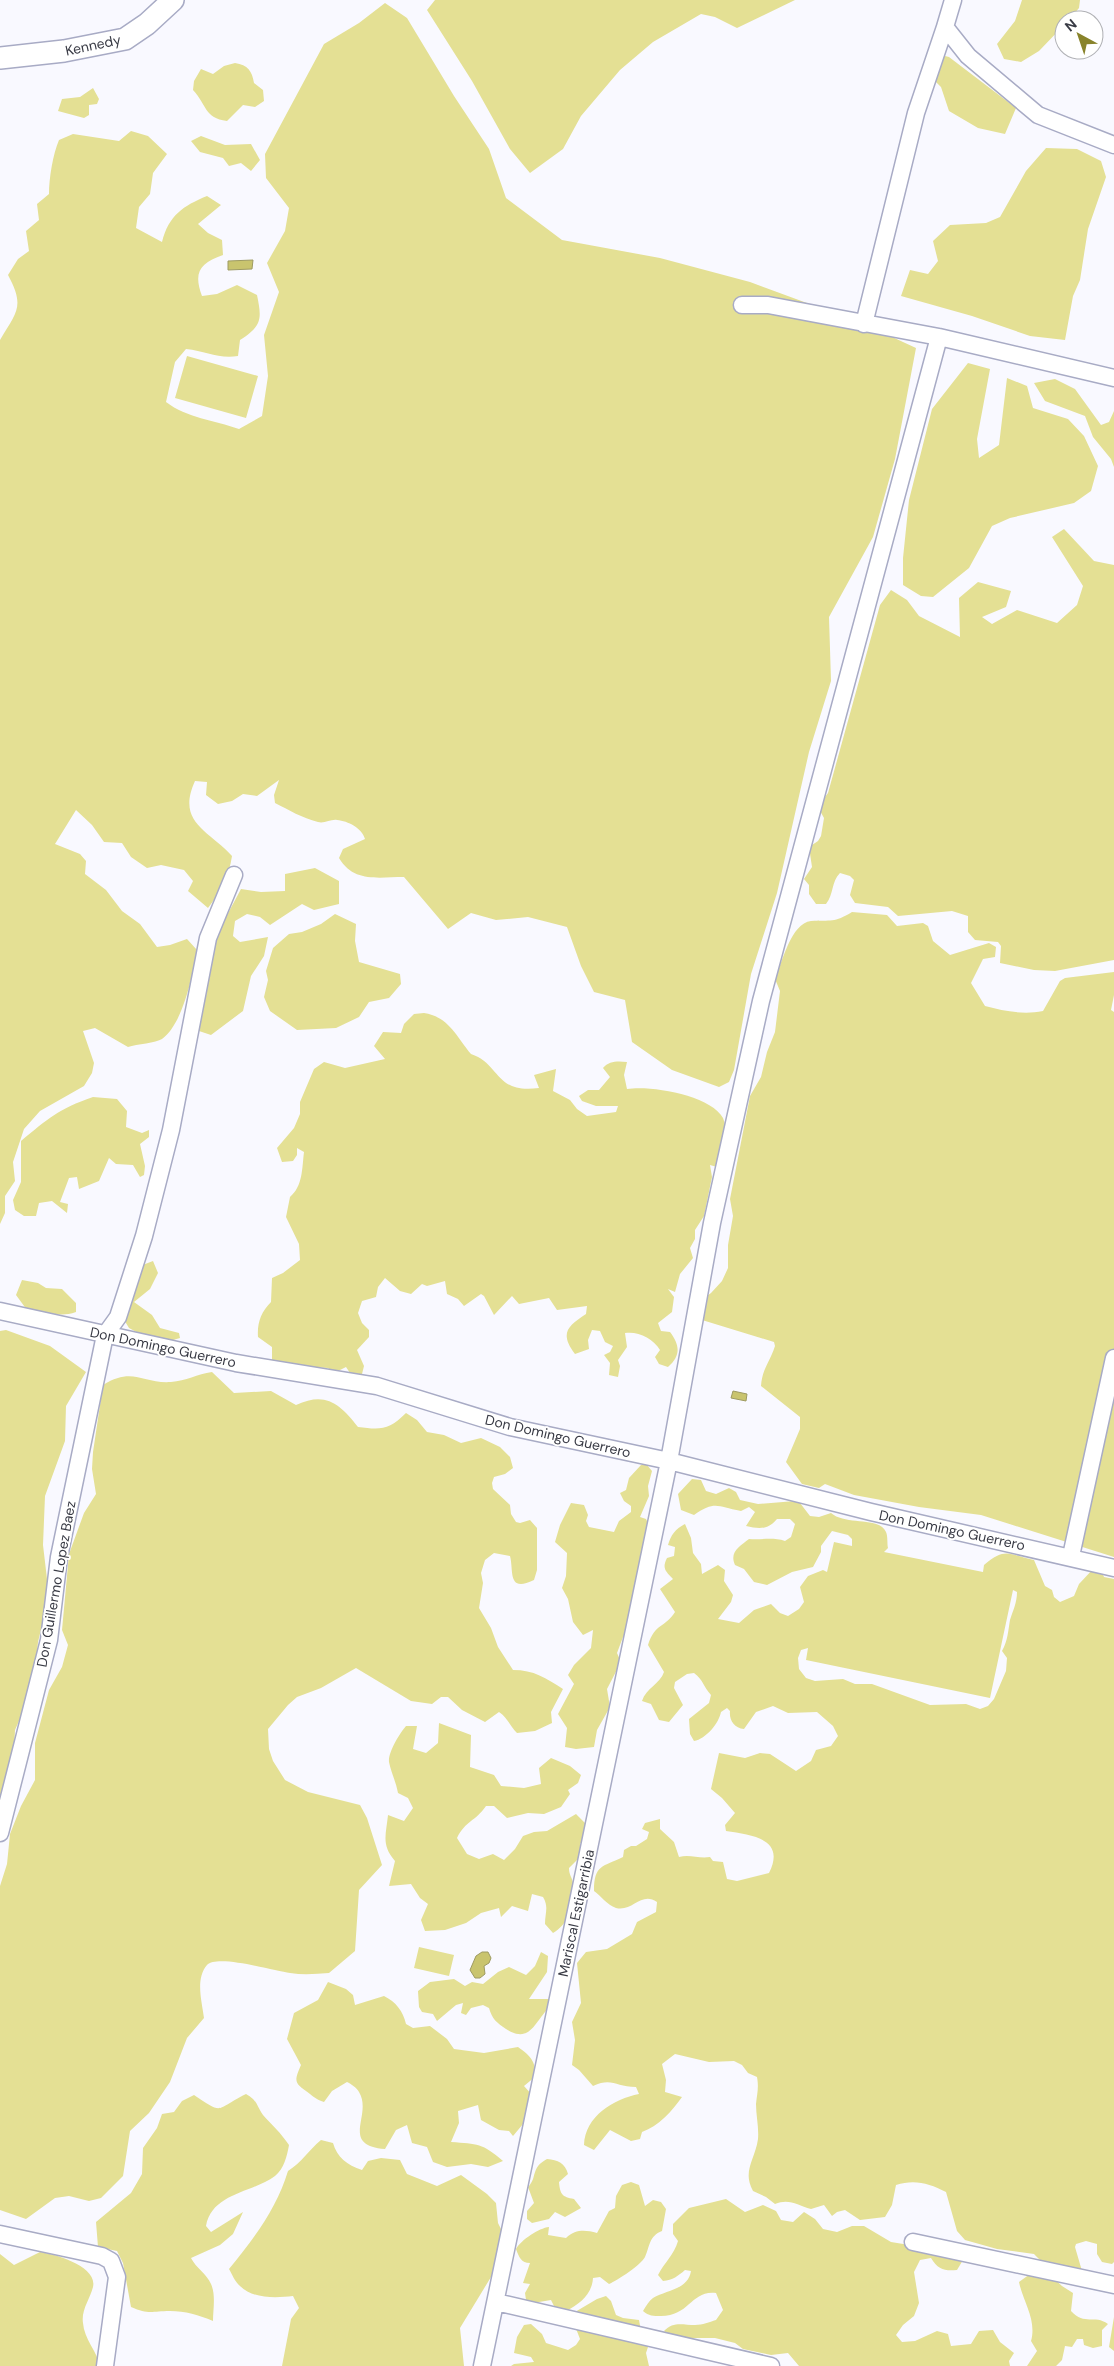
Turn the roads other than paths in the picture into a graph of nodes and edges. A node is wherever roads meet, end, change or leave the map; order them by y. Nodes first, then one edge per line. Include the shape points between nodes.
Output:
1 (173, 0) edge
2 (953, 0) edge
3 (945, 27) junction
4 (0, 58) edge
5 (1114, 144) edge
6 (742, 305) dead end
7 (864, 324) junction
8 (939, 336) junction
9 (1114, 378) edge
10 (234, 875) dead end
11 (0, 1312) edge
12 (105, 1335) junction
13 (1114, 1358) edge
14 (669, 1461) junction
15 (1071, 1556) junction
16 (1114, 1568) edge
17 (0, 1833) edge
18 (0, 2234) edge
19 (913, 2242) dead end
20 (1114, 2285) edge
21 (496, 2302) junction
22 (105, 2366) edge
23 (482, 2366) edge
24 (771, 2366) edge

1 - 4 main road, Kennedy via 125,39 64,51
2 - 3 street
3 - 5 street via 968,56 1038,115
3 - 7 street via 916,113
6 - 7 street via 768,305
7 - 8 street
8 - 9 street
8 - 14 street, Mariscal Estigarribia via 761,1002 712,1222
10 - 12 street via 208,938 172,1130 144,1236 118,1318
11 - 12 street, Don Domingo Guerrero
12 - 14 street, Don Domingo Guerrero via 236,1363 377,1386 510,1427
12 - 17 street, Don Guillermo Lopez Baez via 59,1557 49,1640
13 - 15 street
14 - 15 street, Don Domingo Guerrero via 871,1512
14 - 21 street, Mariscal Estigarribia
15 - 16 street, Don Domingo Guerrero
18 - 22 street via 102,2256 111,2261 117,2276
19 - 20 street
21 - 23 street, Mariscal Estigarribia
21 - 24 street

